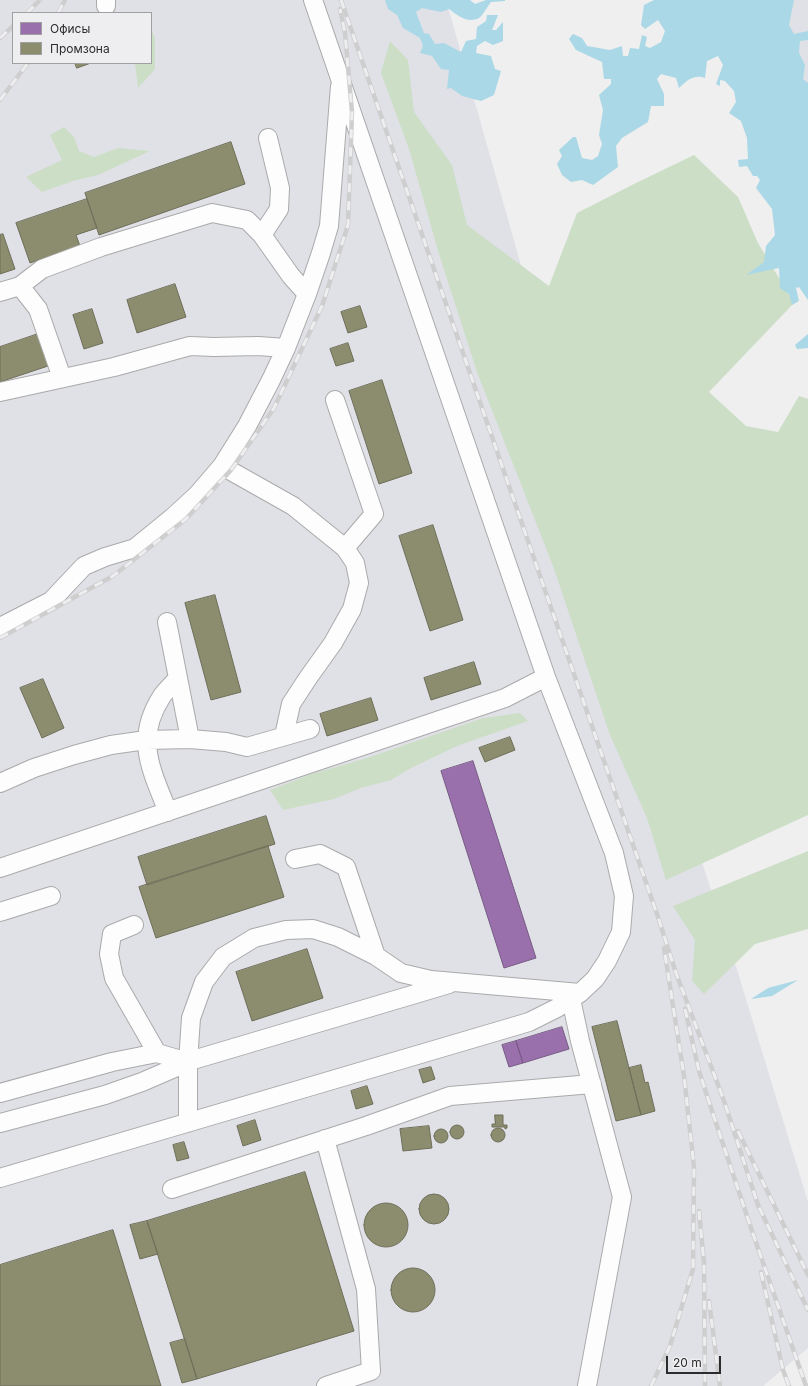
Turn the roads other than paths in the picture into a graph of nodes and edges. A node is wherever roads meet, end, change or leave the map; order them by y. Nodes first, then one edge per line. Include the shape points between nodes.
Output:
1 (313, 0) edge
2 (341, 80) junction
3 (268, 138) dead end
4 (262, 235) junction
5 (20, 286) junction
6 (0, 292) edge
7 (307, 294) junction
8 (286, 348) junction
9 (62, 378) junction
10 (0, 392) edge
11 (335, 400) dead end
12 (222, 466) junction
13 (345, 548) junction
14 (167, 622) dead end
15 (0, 628) edge
16 (546, 677) junction
17 (178, 678) junction
18 (310, 729) dead end
19 (284, 736) junction
20 (190, 739) junction
21 (146, 740) junction
22 (0, 783) edge
23 (168, 812) junction
24 (295, 859) dead end
25 (0, 868) edge
26 (51, 896) dead end
27 (0, 912) edge
28 (134, 925) dead end
29 (376, 956) junction
30 (456, 982) junction
31 (575, 996) junction
32 (157, 1052) junction
33 (188, 1062) junction
34 (592, 1084) junction
35 (0, 1093) edge
36 (0, 1123) edge
37 (188, 1123) junction
38 (325, 1139) junction
39 (0, 1178) edge
40 (172, 1189) dead end
41 (326, 1386) edge
42 (587, 1386) edge

1 - 2 street
2 - 7 street via 329,226
2 - 16 street
3 - 4 street via 280,188 279,209
4 - 5 street via 247,220 212,213 101,247 42,269
4 - 7 street via 290,276
5 - 6 street
5 - 9 street via 38,309
7 - 8 street
8 - 9 street via 190,346
8 - 12 street via 247,426
9 - 10 street
11 - 13 street via 374,514
12 - 13 street via 293,506
12 - 15 street via 174,518 135,548 84,566 51,601
13 - 19 street via 356,563 359,583 352,609 333,643 291,704
14 - 17 street
16 - 23 street via 505,698
16 - 31 street via 614,853 624,896 621,932 607,961 595,979
17 - 20 street
17 - 21 street via 162,695 150,718
18 - 19 street
19 - 20 street via 247,748 226,742
20 - 21 street
21 - 22 street via 111,745 74,755
21 - 23 street via 154,776
23 - 25 street
24 - 29 street via 320,854 346,867
26 - 27 street
28 - 32 street via 112,934 109,954 114,978
29 - 30 street via 402,972 432,980
29 - 33 street via 338,937 313,929 286,930 254,938 224,957 204,982 191,1018
30 - 31 street
30 - 33 street
31 - 34 street
31 - 37 street via 529,1022
32 - 33 street
32 - 35 street
33 - 36 street via 105,1095
33 - 37 street
34 - 38 street via 450,1096
34 - 42 street via 622,1196
37 - 39 street
38 - 40 street
38 - 41 street via 366,1289 371,1371

